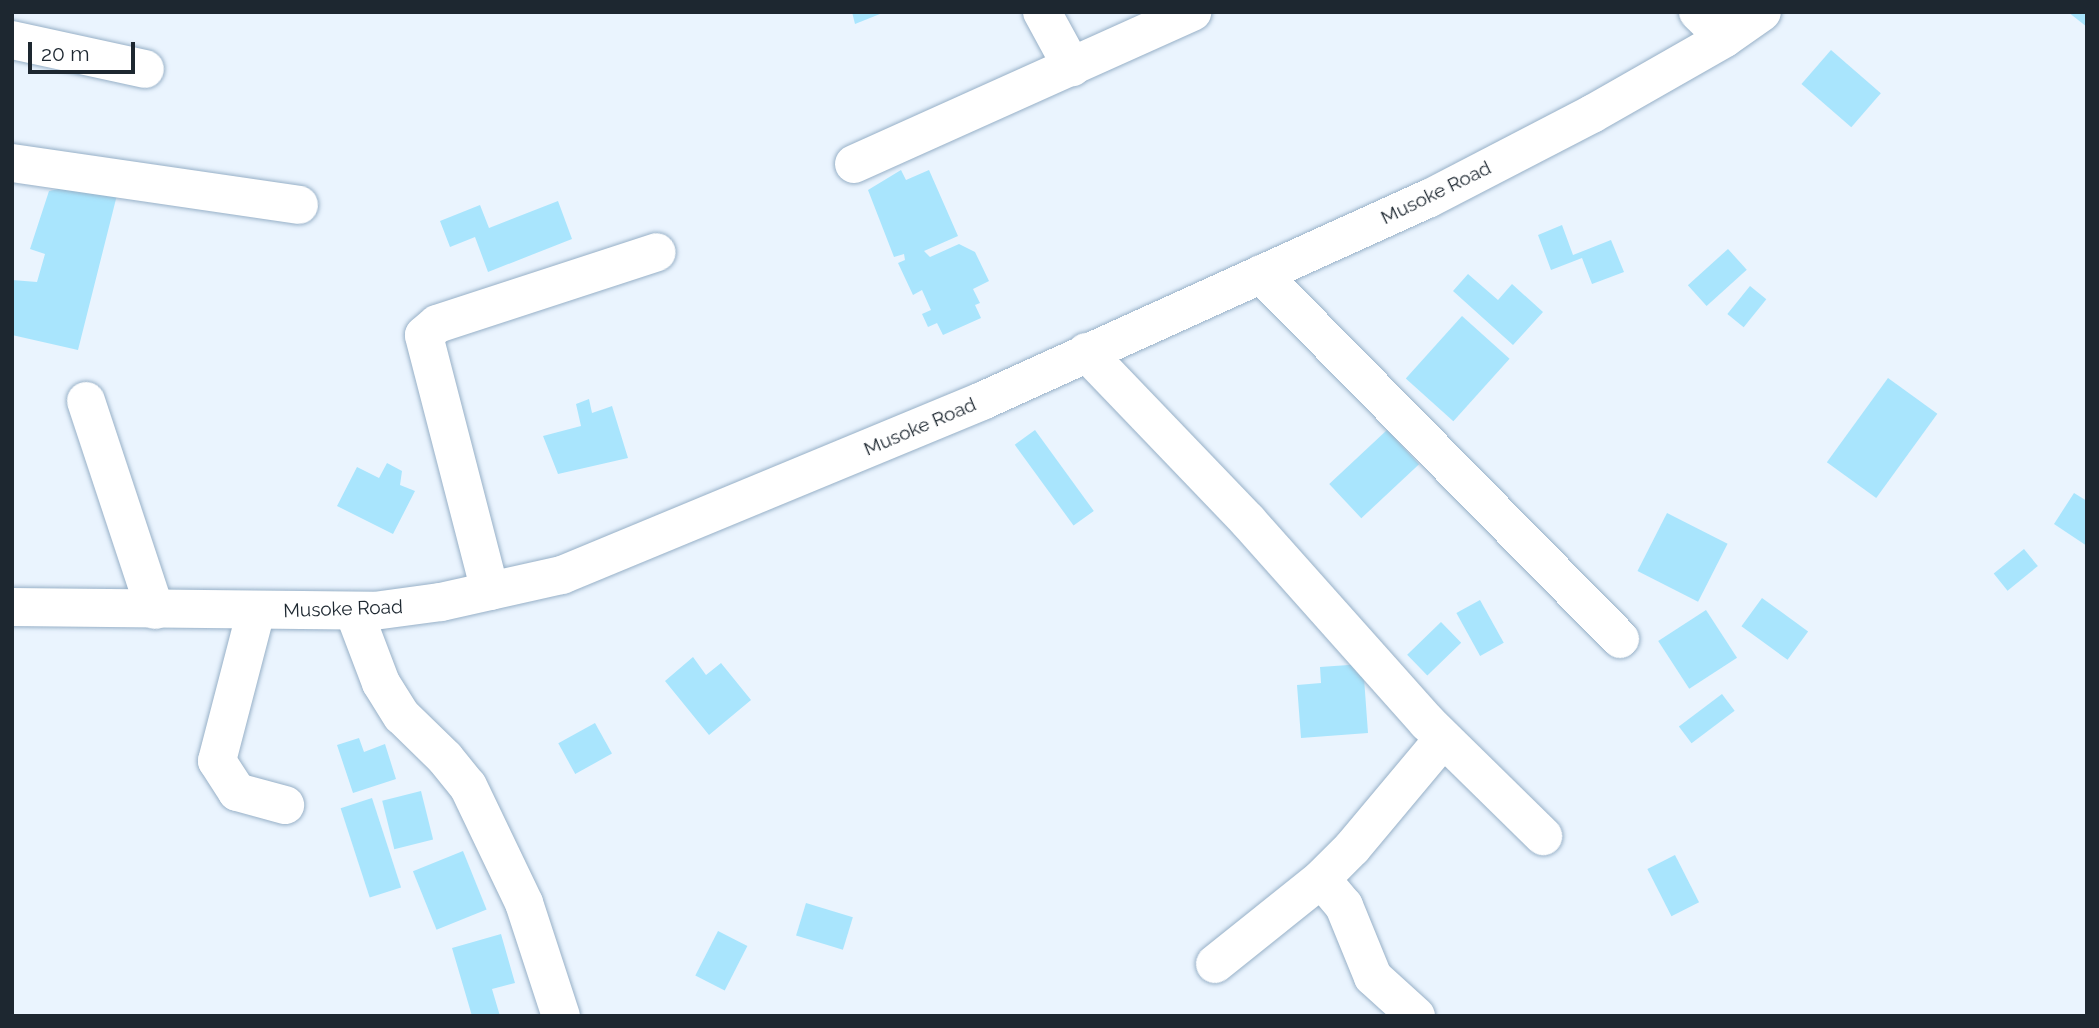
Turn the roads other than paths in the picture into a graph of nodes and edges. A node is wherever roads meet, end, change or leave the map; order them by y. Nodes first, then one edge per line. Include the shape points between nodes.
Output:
1 (1042, 12) edge
2 (1192, 12) edge
3 (1762, 12) edge
4 (1711, 25) edge
5 (12, 40) edge
6 (1072, 66) junction
7 (145, 69) dead end
8 (12, 163) edge
9 (854, 164) dead end
10 (299, 205) dead end
11 (657, 252) dead end
12 (1261, 274) junction
13 (1086, 352) junction
14 (86, 401) dead end
15 (491, 591) junction
16 (12, 607) edge
17 (155, 610) junction
18 (256, 611) junction
19 (354, 612) junction
20 (1620, 639) dead end
21 (1443, 739) junction
22 (285, 805) dead end
23 (1543, 836) dead end
24 (1321, 879) junction
25 (1214, 964) dead end
26 (561, 1016) edge
27 (1416, 1016) edge

1 - 6 street
2 - 6 street
3 - 4 street, Musoke Road
4 - 12 street, Musoke Road via 1592,114 1428,199
5 - 7 street
6 - 9 street
8 - 10 street
11 - 15 street via 437,324 424,335
12 - 13 street, Musoke Road
12 - 20 street
13 - 15 street, Musoke Road via 982,401 562,575
13 - 21 street via 1248,521
14 - 17 street
15 - 19 street, Musoke Road
16 - 17 street, Musoke Road
17 - 18 street, Musoke Road
18 - 19 street, Musoke Road
18 - 22 street via 217,761 237,792
19 - 26 street via 380,682 395,705 468,786 524,903
21 - 23 street
21 - 24 street via 1353,848
24 - 25 street
24 - 27 street via 1344,906 1373,977

